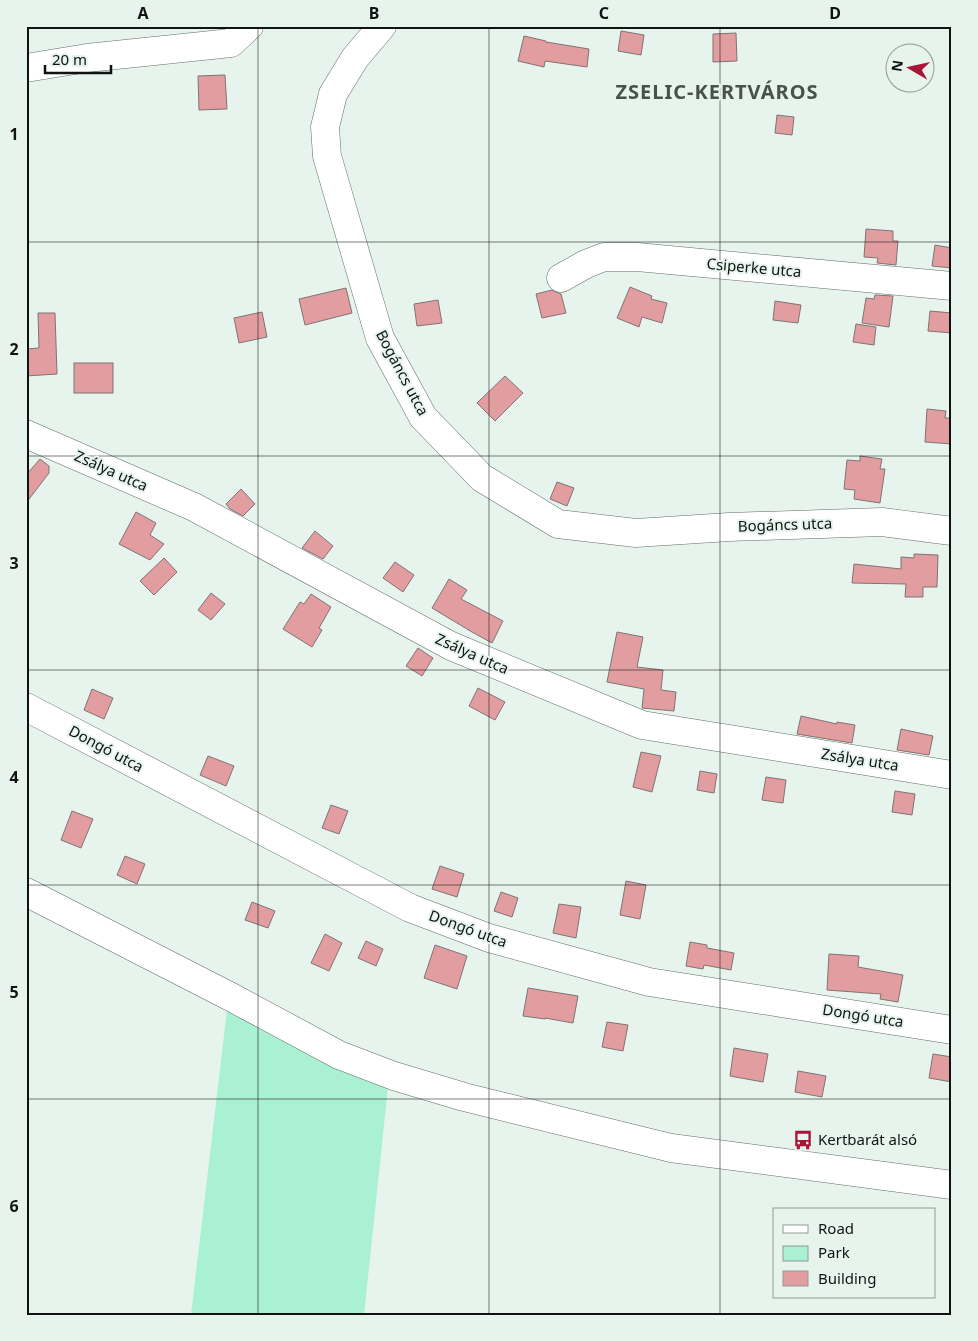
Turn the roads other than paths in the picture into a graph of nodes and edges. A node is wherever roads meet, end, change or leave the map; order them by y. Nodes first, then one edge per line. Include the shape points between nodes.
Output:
1 (249, 26) edge
2 (382, 26) edge
3 (26, 68) edge
4 (561, 278) dead end
5 (952, 286) edge
6 (26, 434) edge
7 (952, 531) edge
8 (26, 707) edge
9 (952, 775) edge
10 (26, 892) edge
11 (952, 1030) edge
12 (952, 1185) edge

1 - 3 street via 231,42
2 - 7 street, Bogáncs utca via 355,58 333,94 325,127 327,156 380,338 423,417 482,478 558,524 636,533 882,522
4 - 5 street, Csiperke utca via 604,257 637,257
6 - 9 street, Zsálya utca via 194,508 451,646 642,725
8 - 11 street, Dongó utca via 410,908 489,938 649,982
10 - 12 street via 339,1055 394,1076 464,1097 671,1148

